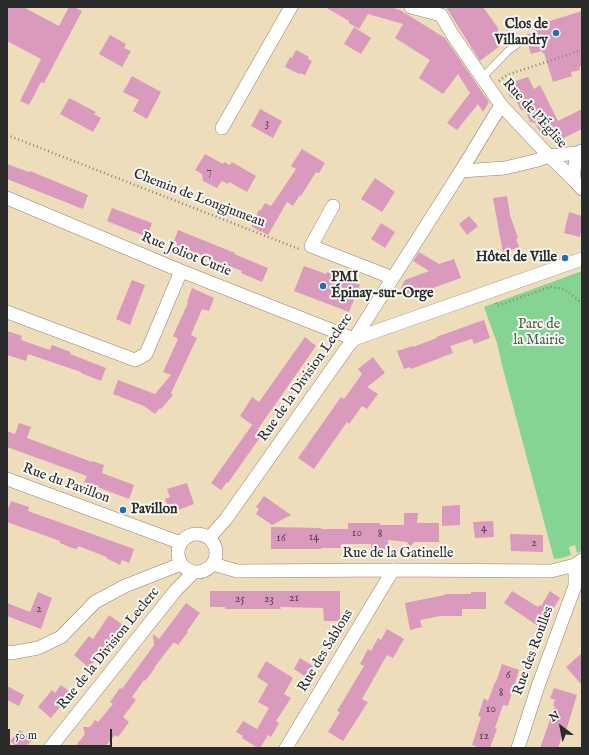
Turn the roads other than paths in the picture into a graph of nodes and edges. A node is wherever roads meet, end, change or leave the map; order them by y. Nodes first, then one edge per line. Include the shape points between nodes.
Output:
1 (291, 7) edge
2 (411, 7) edge
3 (519, 43) dead end
4 (482, 78) junction
5 (501, 105) junction
6 (222, 128) dead end
7 (580, 152) edge
8 (549, 156) junction
9 (461, 171) junction
10 (578, 184) edge
11 (7, 198) edge
12 (333, 206) dead end
13 (582, 259) edge
14 (181, 271) junction
15 (393, 278) junction
16 (7, 312) edge
17 (354, 339) junction
18 (7, 479) edge
19 (209, 538) junction
20 (181, 543) junction
21 (578, 562) edge
22 (181, 564) junction
23 (213, 564) junction
24 (393, 570) junction
25 (194, 572) junction
26 (7, 652) edge
27 (50, 748) edge
28 (286, 748) edge
29 (518, 748) edge

1 - 6 street
2 - 4 street, Rue de l'Église via 441,15
3 - 4 lane
4 - 5 street, Rue de l'Église
5 - 8 street, Rue de l'Église
5 - 9 street, Rue de la Division Leclerc
7 - 8 street
7 - 10 street via 574,171
8 - 9 street via 504,168
8 - 10 street, Rue de l'Église
9 - 15 street, Rue de la Division Leclerc
11 - 14 street, Rue Joliot Curie
12 - 15 street via 311,246
13 - 17 street
14 - 16 street via 146,354 135,360
14 - 17 street, Rue Joliot Curie
15 - 17 street, Rue de la Division Leclerc
17 - 19 street, Rue de la Division Leclerc via 226,519
18 - 20 street, Rue du Pavillon
19 - 20 street via 191,535
19 - 23 street via 216,548
20 - 22 street via 178,549
21 - 24 street, Rue de la Gatinelle via 551,571
21 - 29 street, Rue des Roulles via 575,586
22 - 25 street
22 - 26 street via 125,586 95,602 61,637 38,648
23 - 24 street, Rue de la Gatinelle via 237,571
23 - 25 street via 201,572
24 - 28 street, Rue des Sablons
25 - 27 street, Rue de la Division Leclerc via 176,590

